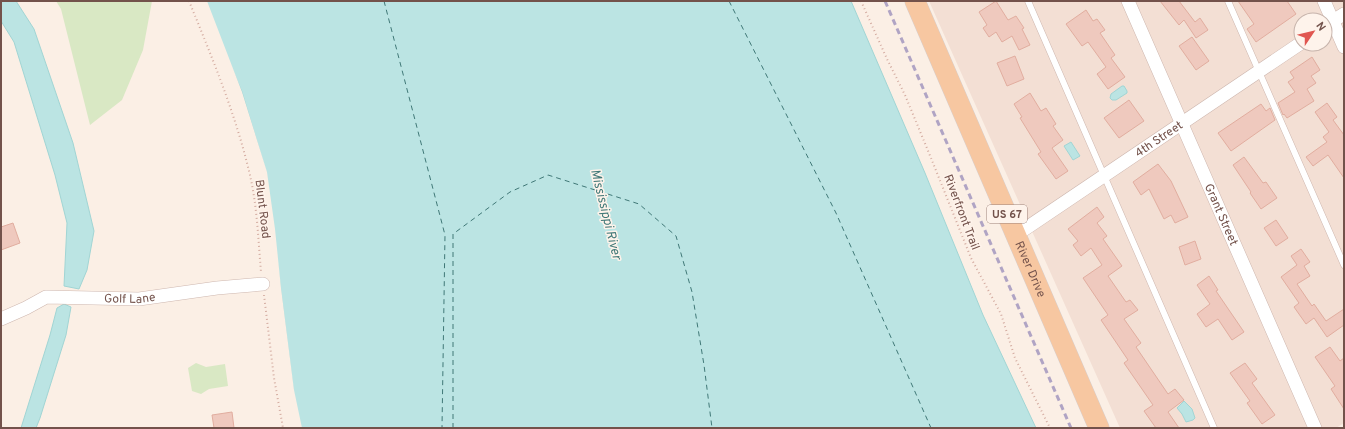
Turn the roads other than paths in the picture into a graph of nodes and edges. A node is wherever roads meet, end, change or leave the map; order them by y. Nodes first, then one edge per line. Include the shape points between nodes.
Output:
1 (915, 1) edge
2 (1028, 1) edge
3 (1128, 1) edge
4 (1228, 1) edge
5 (1324, 1) edge
6 (1326, 12) edge
7 (1344, 14) edge
8 (1333, 21) edge
9 (1333, 30) edge
10 (1344, 47) edge
11 (1293, 48) edge
12 (1259, 71) junction
13 (1182, 123) junction
14 (1104, 176) junction
15 (1016, 235) junction
16 (1344, 265) edge
17 (263, 284) road end
18 (1, 319) edge
19 (1099, 428) edge
20 (1214, 428) edge
21 (1315, 428) edge

1 - 15 main road, River Drive / US 67
2 - 14 lane
3 - 13 street, Grant Street
4 - 12 lane
5 - 6 street
7 - 8 street
9 - 10 street
11 - 12 street, 4th Street
12 - 13 street, 4th Street
12 - 16 lane
13 - 14 street, 4th Street
13 - 21 street, Grant Street
14 - 15 street, 4th Street
14 - 20 lane
15 - 19 main road, River Drive / US 67
17 - 18 street, Golf Lane via 138,299 46,297

